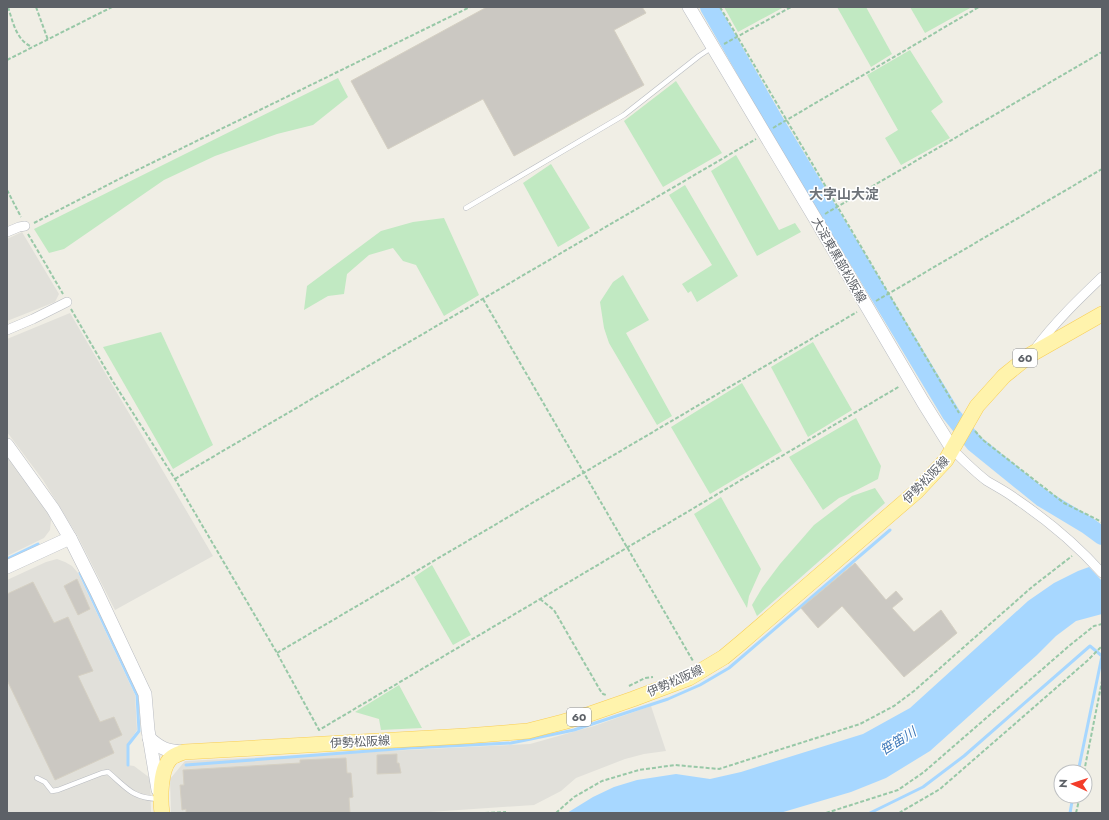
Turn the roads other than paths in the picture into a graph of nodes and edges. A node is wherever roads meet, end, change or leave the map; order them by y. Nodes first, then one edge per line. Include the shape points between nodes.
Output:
1 (689, 7) edge
2 (718, 46) junction
3 (466, 208) dead end
4 (25, 226) road end
5 (7, 232) edge
6 (1102, 277) edge
7 (67, 302) road end
8 (1102, 314) edge
9 (7, 330) edge
10 (1030, 355) junction
11 (7, 445) edge
12 (953, 450) junction
13 (70, 538) junction
14 (7, 567) edge
15 (1102, 573) edge
16 (150, 738) junction
17 (184, 752) junction
18 (37, 778) dead end
19 (161, 807) edge

1 - 2 main road, 大淀東黒部松阪線
2 - 3 lane via 698,56 624,115
2 - 12 main road, 大淀東黒部松阪線 via 869,305 910,381
4 - 5 street
6 - 10 street via 1062,316
7 - 9 street
8 - 10 main road, 伊勢松阪線 / 60
10 - 12 main road, 伊勢松阪線 / 60 via 1004,376 977,406
11 - 13 main road via 53,509
12 - 15 street via 972,469 1053,526
12 - 17 main road, 伊勢松阪線 / 60 via 939,469 916,492 724,657 689,678 633,699 528,731
13 - 14 main road
13 - 16 main road via 145,694
16 - 17 main road via 158,747
16 - 19 main road
17 - 19 main road, 伊勢松阪線 / 60 via 174,755 166,764
18 - 19 lane via 45,782 52,791 108,772 134,795

